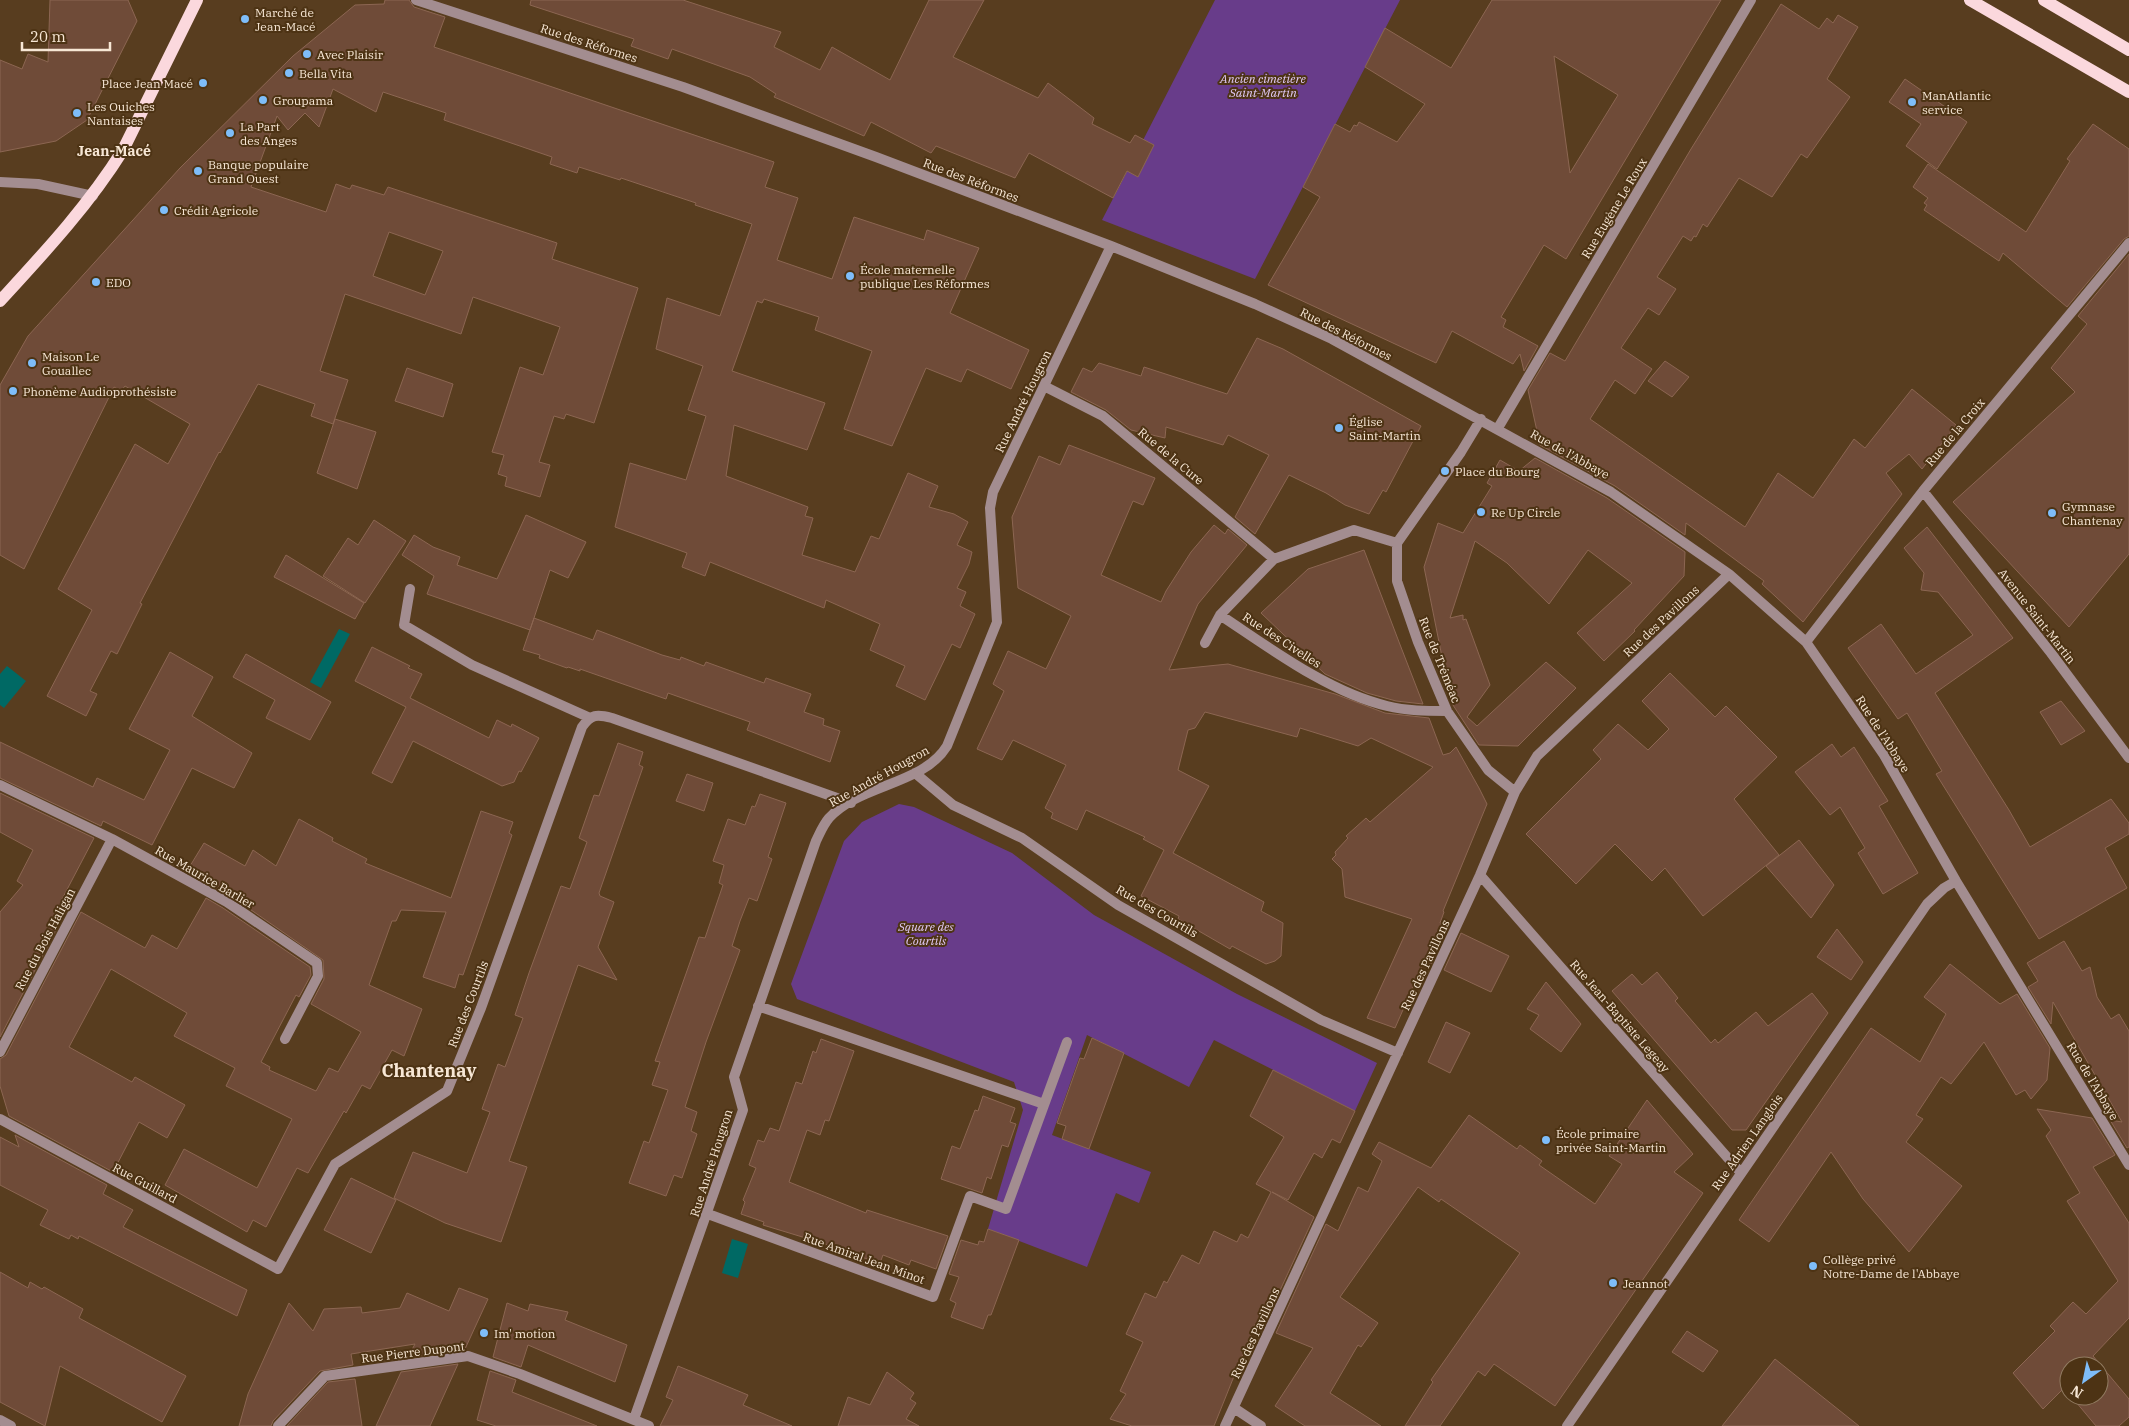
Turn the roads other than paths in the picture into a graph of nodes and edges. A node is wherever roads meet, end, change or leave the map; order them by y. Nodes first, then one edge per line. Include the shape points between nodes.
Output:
1 (197, 0) edge
2 (416, 0) edge
3 (1751, 0) edge
4 (1970, 0) edge
5 (2044, 0) edge
6 (2129, 50) edge
7 (2129, 92) edge
8 (0, 182) edge
9 (93, 196) junction
10 (2129, 243) edge
11 (1111, 246) junction
12 (0, 301) edge
13 (1044, 386) junction
14 (1481, 419) junction
15 (1498, 428) junction
16 (1923, 491) junction
17 (1397, 543) junction
18 (1274, 559) junction
19 (1729, 574) junction
20 (410, 589) dead end
21 (1220, 615) junction
22 (1806, 642) junction
23 (1205, 643) dead end
24 (1447, 711) junction
25 (588, 717) junction
26 (2129, 758) edge
27 (915, 773) junction
28 (0, 785) edge
29 (1515, 792) junction
30 (851, 803) junction
31 (112, 839) junction
32 (1480, 875) junction
33 (1956, 881) junction
34 (758, 1006) junction
35 (285, 1039) dead end
36 (1067, 1042) dead end
37 (0, 1052) edge
38 (1398, 1053) junction
39 (1044, 1104) junction
40 (0, 1119) edge
41 (2129, 1165) edge
42 (1741, 1173) junction
43 (708, 1214) junction
44 (278, 1270) joint
45 (1234, 1408) junction
46 (634, 1419) junction
47 (0, 1420) edge
48 (11, 1426) edge
49 (278, 1426) edge
50 (649, 1426) edge
51 (1225, 1426) edge
52 (1261, 1426) edge
53 (1567, 1426) edge

1 - 9 main road via 123,150
2 - 11 street, Rue des Réformes via 683,87
3 - 15 street, Rue Eugène Le Roux
4 - 7 main road
5 - 6 main road
8 - 9 street via 38,184
9 - 12 main road
10 - 16 street, Rue de la Croix
11 - 13 street, Rue André Hougron
11 - 14 street, Rue des Réformes via 1332,339
13 - 18 street, Rue de la Cure via 1103,416
13 - 27 street, Rue André Hougron via 993,492 990,508 997,622 947,746 933,763
14 - 15 street, Rue des Réformes
14 - 17 street
15 - 19 street, Rue de l'Abbaye via 1611,492
16 - 22 street, Rue de la Croix
16 - 26 street, Avenue Saint-Martin
17 - 18 street, Rue des Civelles via 1354,530
17 - 24 street, Rue de Tréméac via 1397,581
18 - 21 street, Rue des Civelles
19 - 22 street, Rue de l'Abbaye
19 - 29 street, Rue des Pavillons via 1537,756
20 - 25 street via 404,625 472,665
21 - 23 street, Rue des Civelles
21 - 24 street, Rue des Civelles via 1314,677 1369,700 1411,711
22 - 33 street, Rue de l'Abbaye via 1884,755
24 - 29 street, Rue de Tréméac via 1488,770
25 - 30 street via 599,714 612,718
25 - 44 street, Rue des Courtils via 447,1091 335,1164
27 - 30 street, Rue André Hougron
27 - 38 street, Rue des Courtils via 954,805 1022,838 1118,905 1321,1020
28 - 31 street, Rue Maurice Barlier
29 - 32 street, Rue des Pavillons
30 - 34 street, Rue André Hougron via 831,816 820,832
31 - 35 street, Rue Maurice Barlier via 227,902 317,963 318,976
31 - 37 street, Rue du Bois Haligan
32 - 38 street, Rue des Pavillons
32 - 42 street, Rue Jean-Baptiste Legeay
33 - 41 street, Rue de l'Abbaye
33 - 42 street, Rue Adrien Langlois via 1927,904
34 - 39 street
34 - 43 street, Rue André Hougron via 734,1077 743,1110
36 - 39 street, Rue Amiral Jean Minot
38 - 45 street, Rue des Pavillons
39 - 43 street, Rue Amiral Jean Minot via 1006,1209 970,1196 933,1297
40 - 44 street, Rue Guillard
42 - 53 street, Rue Adrien Langlois
43 - 46 street, Rue André Hougron
45 - 51 street, Rue des Pavillons
45 - 52 street
46 - 49 street, Rue Pierre Dupont via 468,1356 325,1376
46 - 50 street, Rue Pierre Dupont
47 - 48 street

